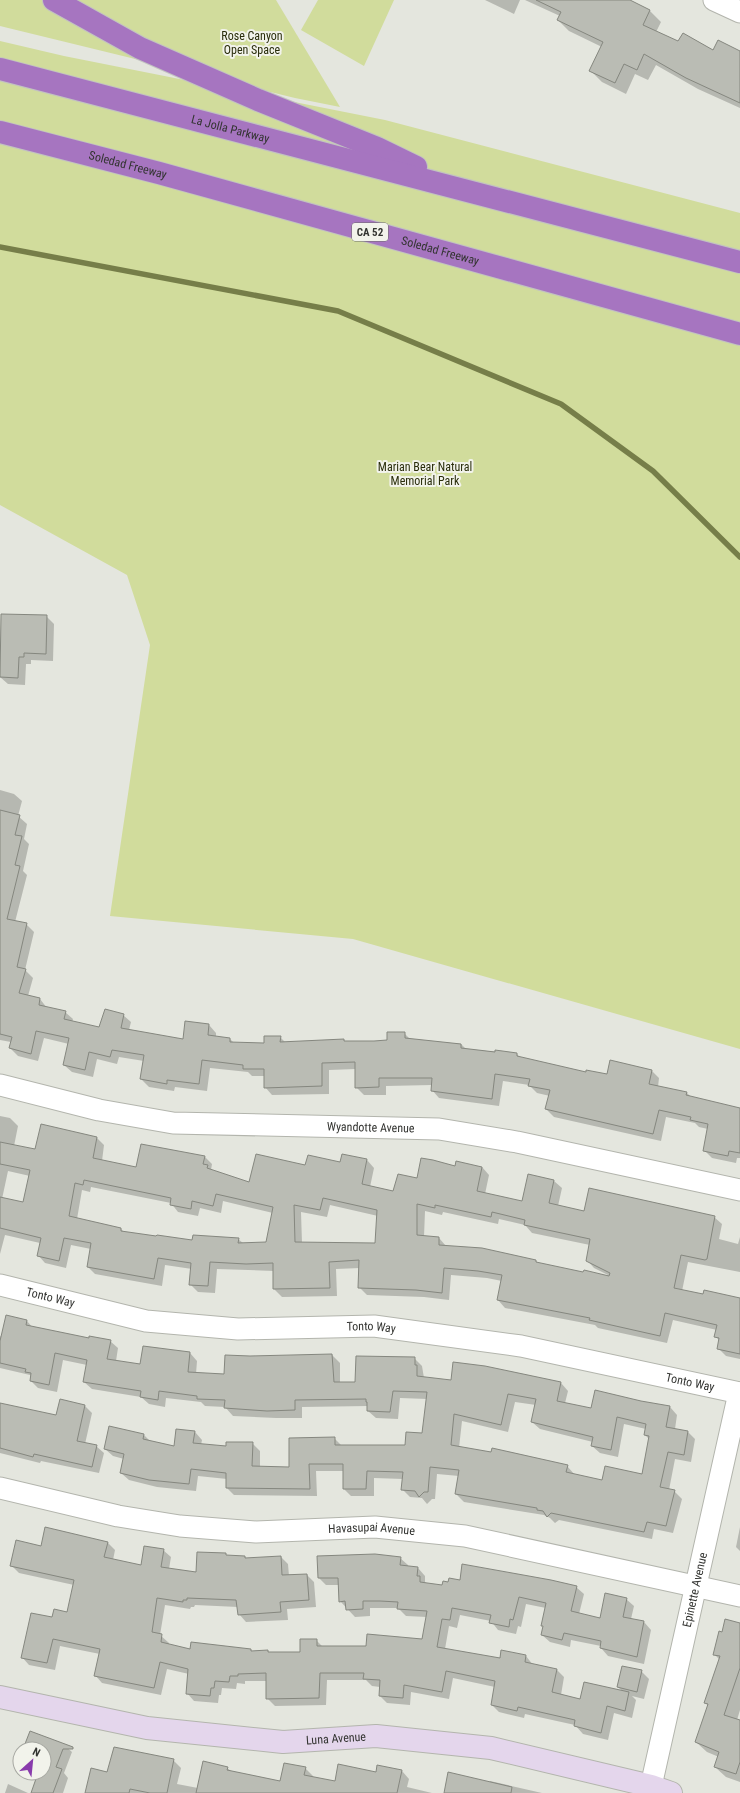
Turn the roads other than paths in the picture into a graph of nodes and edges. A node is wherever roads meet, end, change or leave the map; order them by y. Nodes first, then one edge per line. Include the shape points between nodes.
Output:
1 (54, 0) edge
2 (714, 0) edge
3 (740, 12) edge
4 (0, 69) edge
5 (0, 132) edge
6 (460, 189) junction
7 (740, 262) edge
8 (740, 334) edge
9 (0, 1085) edge
10 (740, 1190) edge
11 (0, 1286) edge
12 (739, 1393) edge
13 (0, 1488) edge
14 (696, 1586) junction
15 (740, 1596) edge
16 (0, 1696) edge
17 (661, 1789) edge

1 - 6 highway via 140,48 258,100 378,148
2 - 3 street
4 - 6 highway, La Jolla Parkway
5 - 8 highway, Soledad Freeway / CA 52 via 160,173
6 - 7 highway
9 - 10 street, Wyandotte Avenue via 99,1110 173,1123 439,1129 517,1142
11 - 12 street, Tonto Way via 146,1321 238,1329 374,1326 521,1346
12 - 14 street, Epinette Avenue
13 - 14 street, Havasupai Avenue via 118,1516 180,1526 256,1532 375,1527 465,1536
14 - 15 street, Havasupai Avenue
14 - 17 street, Epinette Avenue
16 - 17 street, Luna Avenue via 147,1728 283,1742 376,1736 491,1748

